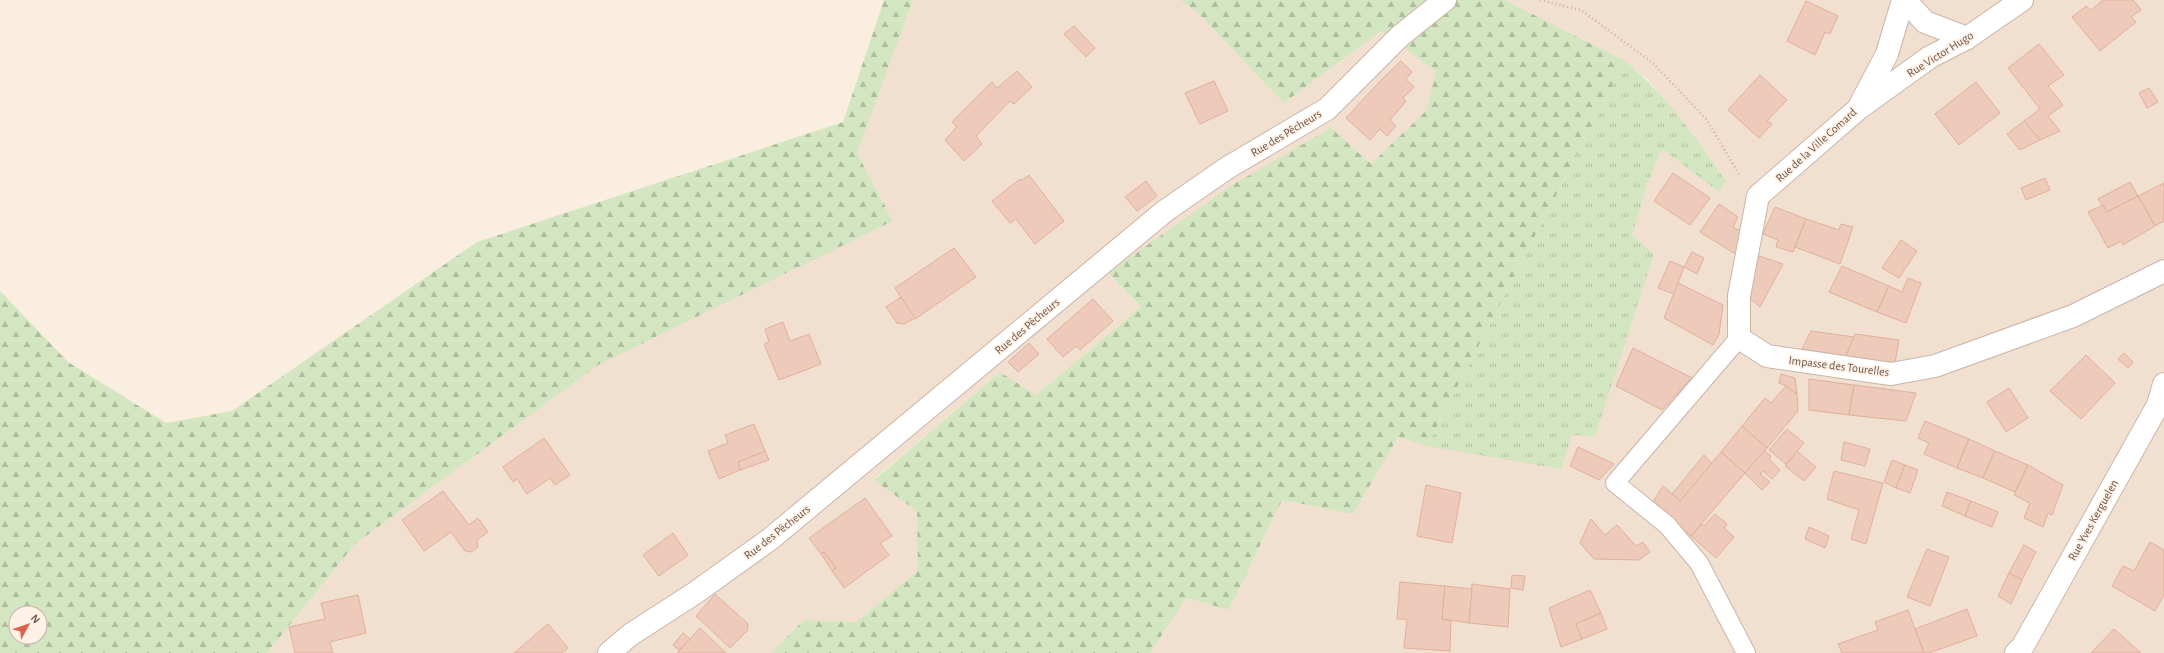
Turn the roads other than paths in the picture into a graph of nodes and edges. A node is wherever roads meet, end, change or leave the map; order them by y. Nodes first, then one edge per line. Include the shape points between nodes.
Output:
1 (1445, 0) edge
2 (1904, 0) edge
3 (2022, 0) edge
4 (1967, 38) junction
5 (1858, 109) junction
6 (2164, 271) edge
7 (1740, 338) junction
8 (2164, 384) edge
9 (609, 653) edge
10 (1746, 653) edge
11 (2016, 653) edge

1 - 9 street, Rue des Pêcheurs via 1400,36 1327,109 1227,168 1165,211 769,540 695,593 630,635
2 - 4 street, Rue de la Ville Comard via 1925,22
2 - 5 street, Rue de la Ville Comard via 1887,54
3 - 4 street, Rue Victor Hugo
4 - 5 street, Rue Victor Hugo via 1930,57
5 - 7 street, Rue de la Ville Comard via 1758,196 1739,296
6 - 7 street, Impasse des Tourelles via 2073,316 1934,366 1891,374 1767,356
7 - 10 lane via 1616,484 1667,525 1699,563
8 - 11 street, Rue Yves Kerguelen via 2158,404 2023,646

